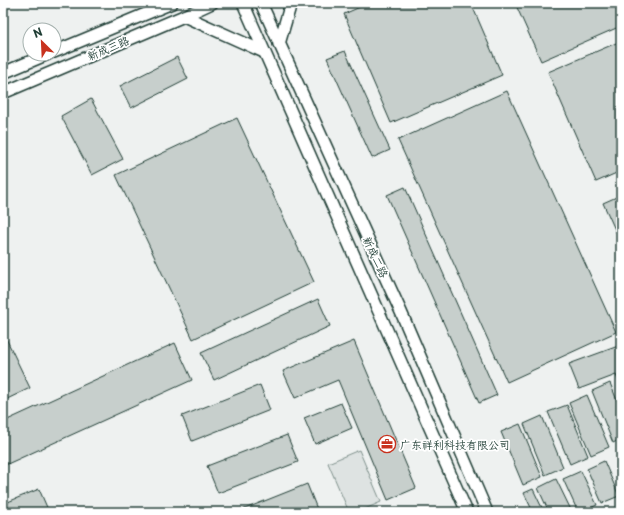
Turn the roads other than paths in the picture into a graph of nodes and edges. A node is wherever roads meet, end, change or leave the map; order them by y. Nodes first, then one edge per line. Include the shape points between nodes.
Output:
1 (172, 3) edge
2 (212, 3) edge
3 (243, 3) edge
4 (261, 3) edge
5 (291, 3) edge
6 (184, 16) junction
7 (279, 44) junction
8 (62, 49) edge
9 (264, 52) junction
10 (28, 62) edge
11 (3, 72) edge
12 (3, 93) edge
13 (467, 512) edge
14 (487, 512) edge

1 - 8 street, 新成三路
2 - 6 street, 新成三路
3 - 9 street, 新成二路
4 - 7 street, 新成二路
5 - 7 street
6 - 9 street
6 - 12 street, 新成三路
7 - 14 street, 新成二路 via 401,312
9 - 13 street, 新成二路
10 - 11 street

